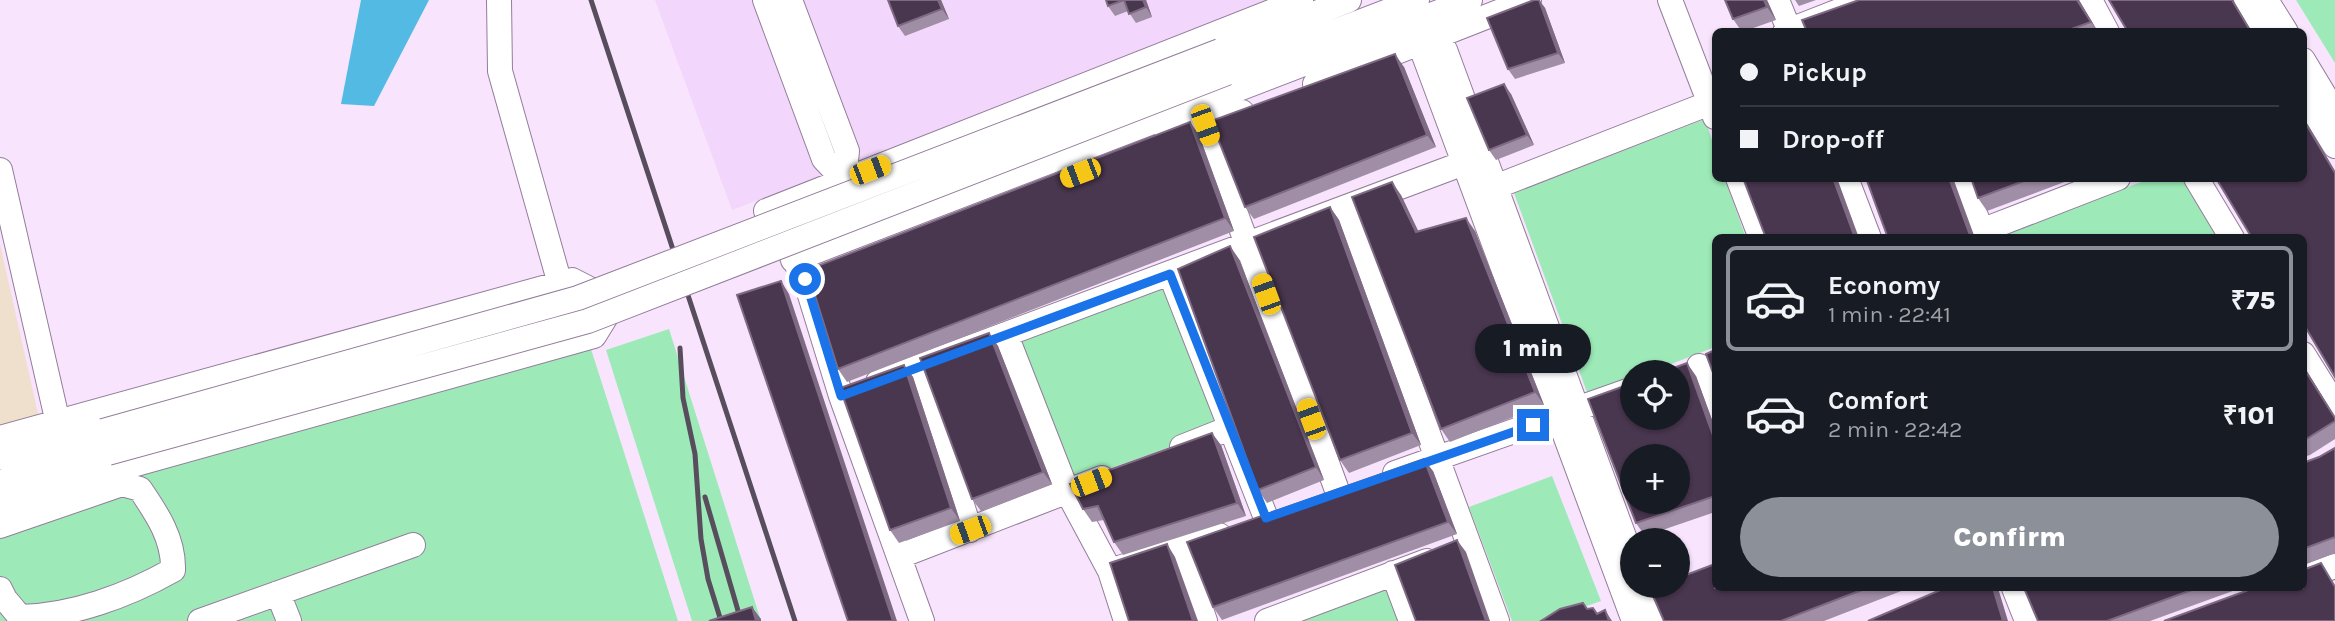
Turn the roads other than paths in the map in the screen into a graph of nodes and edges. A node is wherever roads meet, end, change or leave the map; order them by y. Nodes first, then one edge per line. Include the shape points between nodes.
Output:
1 (499, 0) edge
2 (765, 0) edge
3 (790, 0) edge
4 (1301, 0) edge
5 (1349, 0) edge
6 (1470, 0) edge
7 (1529, 0) edge
8 (1671, 0) edge
9 (1777, 0) edge
10 (1867, 0) edge
11 (2090, 0) edge
12 (2246, 0) edge
13 (2266, 0) edge
14 (1423, 19) edge
15 (1787, 28) edge
16 (1796, 28) edge
17 (2105, 28) edge
18 (2263, 28) edge
19 (2284, 28) edge
20 (1224, 62) junction
21 (1705, 63) edge
22 (2307, 67) edge
23 (1291, 94) edge
24 (2307, 100) edge
25 (1266, 103) edge
26 (1712, 110) edge
27 (2335, 113) edge
28 (1200, 116) junction
29 (2335, 146) edge
30 (1464, 163) junction
31 (0, 170) edge
32 (844, 180) junction
33 (1740, 182) edge
34 (1848, 182) edge
35 (1964, 182) edge
36 (2108, 182) edge
37 (2198, 182) edge
38 (1495, 187) junction
39 (1345, 208) junction
40 (1759, 234) edge
41 (1867, 234) edge
42 (1983, 234) edge
43 (2230, 234) edge
44 (1248, 244) junction
45 (799, 270) junction
46 (1170, 274) junction
47 (560, 284) junction
48 (1006, 335) junction
49 (2307, 360) edge
50 (1697, 367) edge
51 (918, 368) junction
52 (1620, 394) edge
53 (841, 396) junction
54 (1712, 402) edge
55 (2335, 405) edge
56 (1567, 413) junction
57 (58, 423) junction
58 (1230, 428) junction
59 (0, 438) edge
60 (106, 442) junction
61 (0, 457) edge
62 (1155, 457) edge
63 (1437, 458) junction
64 (1117, 472) edge
65 (0, 482) edge
66 (1068, 491) junction
67 (1338, 493) junction
68 (0, 502) edge
69 (1314, 502) edge
70 (1290, 510) edge
71 (1266, 518) junction
72 (0, 526) edge
73 (970, 530) junction
74 (1620, 532) edge
75 (413, 545) dead end
76 (1469, 546) junction
77 (1180, 549) junction
78 (900, 556) junction
79 (2334, 568) edge
80 (1110, 571) junction
81 (1393, 573) junction
82 (2307, 577) edge
83 (0, 589) edge
84 (2015, 591) edge
85 (278, 593) junction
86 (1653, 598) edge
87 (200, 621) edge
88 (289, 621) edge
89 (922, 621) edge
90 (1126, 621) edge
91 (1205, 621) edge
92 (1267, 621) edge
93 (1411, 621) edge
94 (1497, 621) edge
95 (1634, 621) edge
96 (1656, 621) edge
97 (2027, 621) edge

1 - 47 street via 500,71
2 - 32 street via 824,159
3 - 32 street via 847,151
4 - 32 street
5 - 20 street
6 - 14 street
7 - 14 street
8 - 21 street
9 - 15 street
10 - 16 street
11 - 17 street
12 - 18 street
13 - 19 street
14 - 20 street
14 - 23 street
14 - 28 street
14 - 30 street via 1424,55
14 - 38 street via 1445,50
20 - 60 street, bridge via 588,321
21 - 26 street
22 - 27 street
24 - 29 street
25 - 28 street
26 - 38 street
28 - 44 street
28 - 45 street
30 - 39 street
30 - 56 street
31 - 57 street
32 - 45 street via 766,211
33 - 40 street
34 - 41 street
35 - 42 street
36 - 42 street
37 - 43 street
38 - 56 street
39 - 44 street
39 - 63 street
44 - 46 street
44 - 67 street
45 - 53 street
46 - 48 street
46 - 58 street
47 - 57 street
47 - 68 street via 572,281 615,302 594,336
48 - 51 street
48 - 66 street
49 - 55 street
50 - 54 street
51 - 53 street
51 - 73 street
52 - 56 street
53 - 78 street
56 - 63 street
56 - 74 street
56 - 95 street
57 - 59 street
58 - 62 street
58 - 71 street
60 - 61 street
60 - 65 street
63 - 67 street
63 - 76 street
64 - 66 street
66 - 73 street
66 - 80 street
67 - 69 street
70 - 71 street
71 - 77 street
72 - 83 street via 122,484 140,489 174,552 173,570 143,587 50,616 20,617
73 - 78 street
75 - 85 street
76 - 81 street
76 - 94 street
77 - 80 street
77 - 91 street
78 - 89 street
79 - 82 street
80 - 90 street
81 - 92 street
81 - 93 street
84 - 97 street
85 - 87 street
85 - 88 street
86 - 96 street

